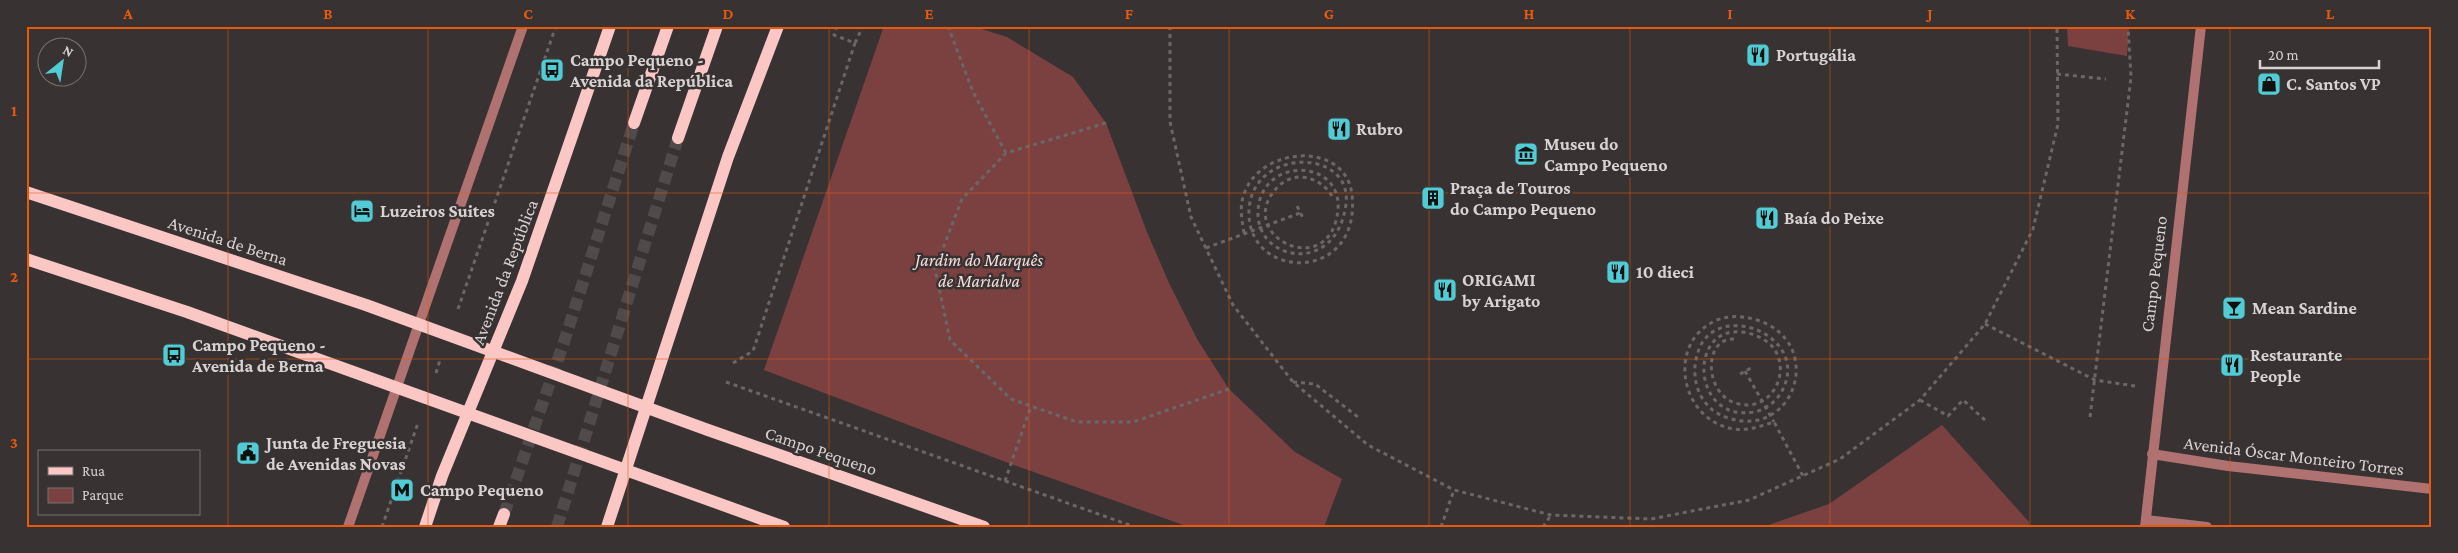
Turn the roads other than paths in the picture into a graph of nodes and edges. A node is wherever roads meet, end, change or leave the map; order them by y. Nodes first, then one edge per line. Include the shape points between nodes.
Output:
1 (523, 26) edge
2 (610, 26) edge
3 (668, 26) edge
4 (717, 26) edge
5 (778, 26) edge
6 (2201, 26) edge
7 (634, 123) tunnel mouth
8 (678, 138) tunnel mouth
9 (26, 192) edge
10 (26, 259) edge
11 (419, 324) junction
12 (494, 352) junction
13 (397, 388) junction
14 (646, 407) junction
15 (468, 413) junction
16 (2152, 454) junction
17 (626, 469) junction
18 (2432, 489) edge
19 (504, 514) tunnel mouth
20 (2146, 523) edge
21 (348, 527) edge
22 (425, 527) edge
23 (500, 527) edge
24 (607, 527) edge
25 (784, 527) edge
26 (984, 527) edge
27 (2207, 527) edge

1 - 11 street
2 - 12 main road, Avenida da República via 522,281
3 - 7 main road
4 - 8 main road
5 - 14 main road via 728,157
6 - 16 street, Campo Pequeno
9 - 11 main road, Avenida de Berna
10 - 13 main road via 187,312
11 - 12 main road, Avenida de Berna
11 - 13 street
12 - 14 main road, Campo Pequeno
12 - 15 main road, Avenida da República
13 - 15 main road
13 - 21 street
14 - 17 main road
14 - 26 main road, Campo Pequeno
15 - 17 main road
15 - 22 main road, Avenida da República
16 - 18 street, Avenida Óscar Monteiro Torres
16 - 20 street, Campo Pequeno
17 - 24 main road
17 - 25 main road
19 - 23 main road
20 - 27 street

